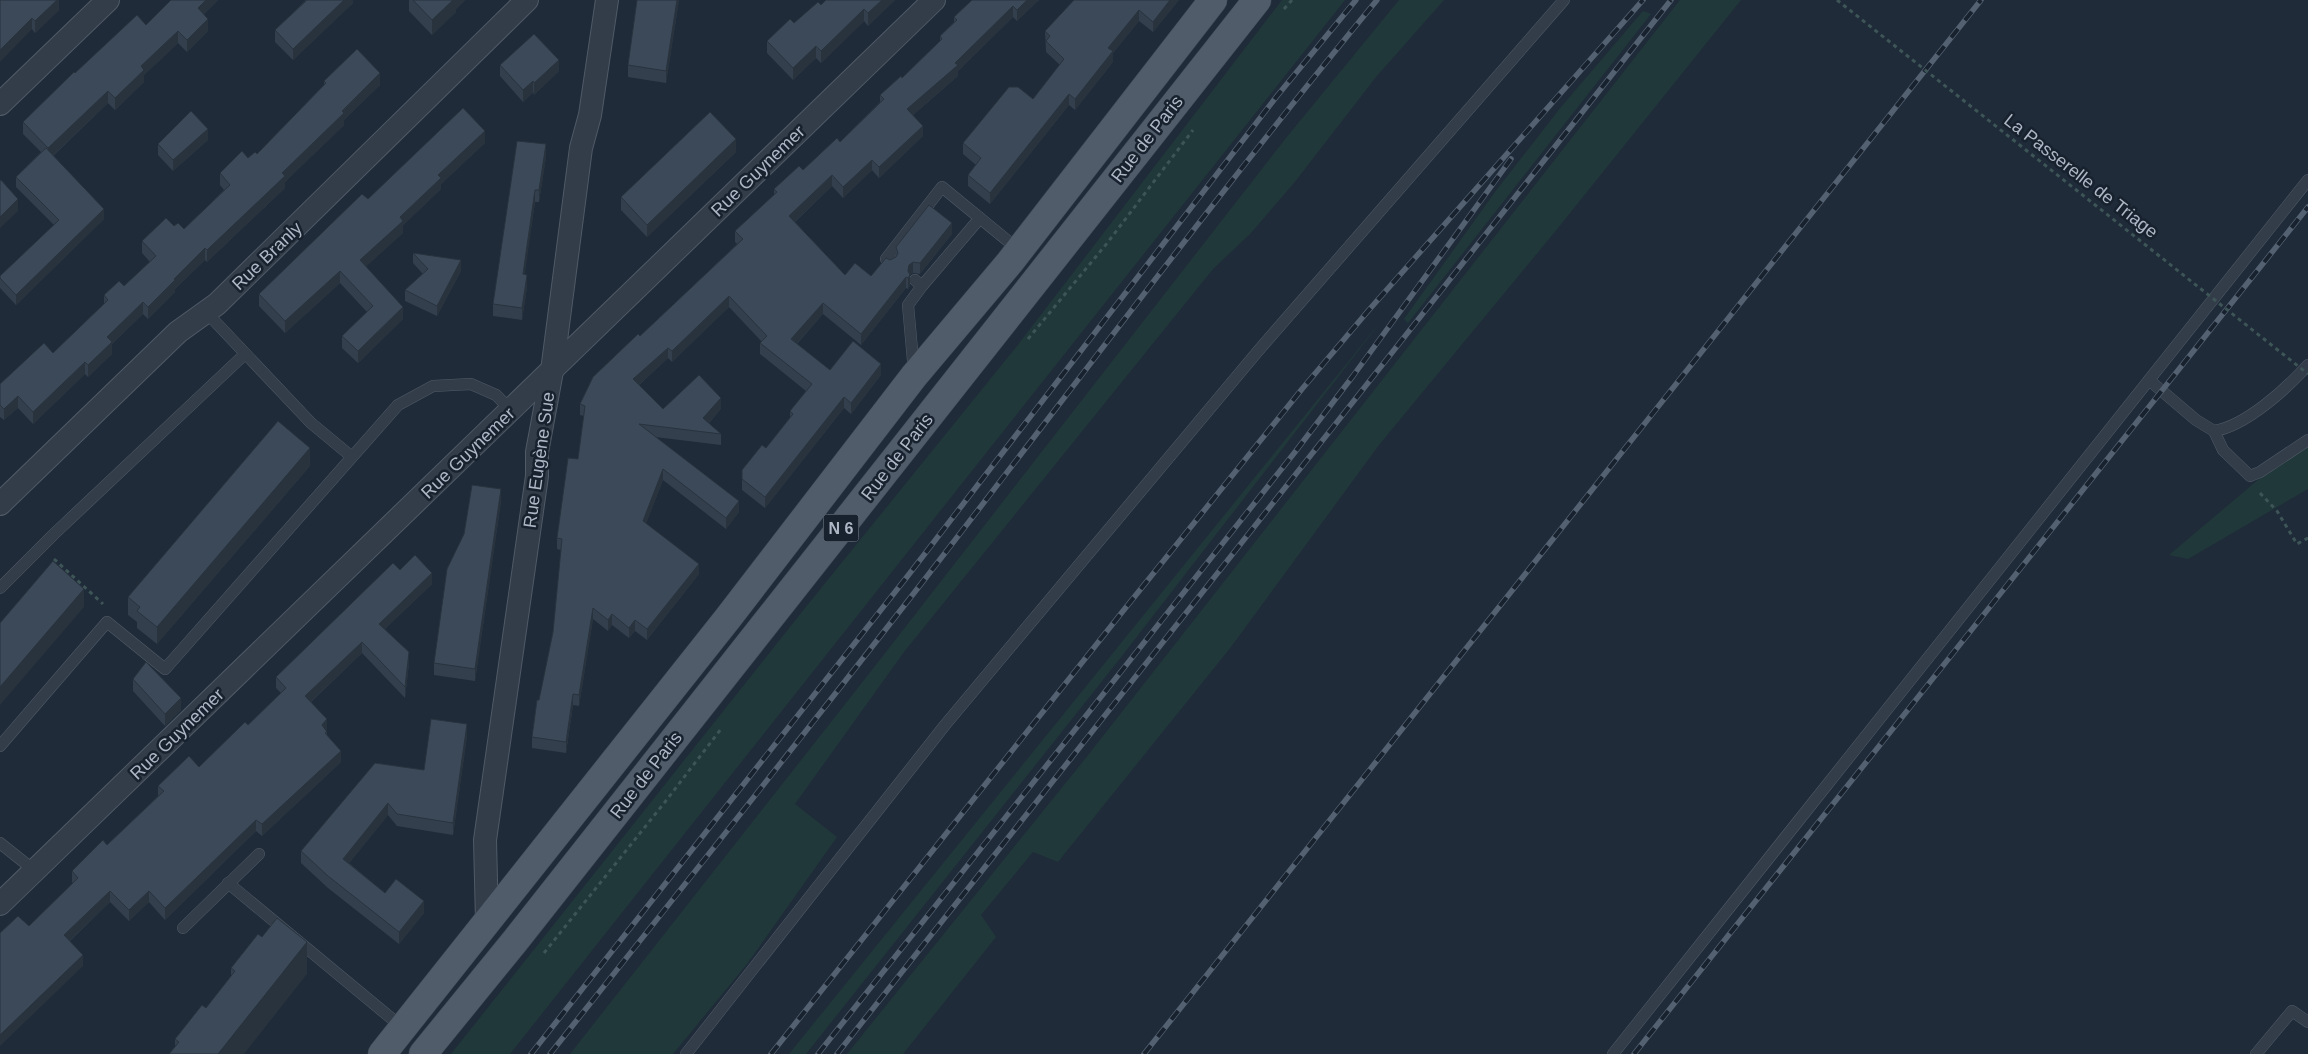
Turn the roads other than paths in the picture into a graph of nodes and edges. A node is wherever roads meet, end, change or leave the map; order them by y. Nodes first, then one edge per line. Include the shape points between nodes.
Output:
1 (108, 0) edge
2 (527, 0) edge
3 (607, 0) edge
4 (934, 0) edge
5 (1213, 0) edge
6 (1257, 0) edge
7 (1564, 0) edge
8 (0, 104) edge
9 (2308, 180) edge
10 (980, 218) junction
11 (1019, 250) junction
12 (891, 263) edge
13 (206, 312) junction
14 (245, 354) junction
15 (2308, 365) edge
16 (552, 371) junction
17 (914, 376) junction
18 (2148, 380) junction
19 (511, 410) junction
20 (2214, 431) junction
21 (2308, 440) edge
22 (352, 457) junction
23 (0, 504) edge
24 (0, 588) edge
25 (0, 746) edge
26 (0, 842) edge
27 (259, 854) dead end
28 (35, 871) junction
29 (228, 883) junction
30 (0, 904) edge
31 (487, 921) junction
32 (183, 928) dead end
33 (2308, 1022) edge
34 (403, 1028) junction
35 (382, 1054) edge
36 (423, 1054) edge
37 (686, 1054) edge
38 (1613, 1054) edge
39 (2256, 1054) edge

1 - 8 street
2 - 13 street, Rue Branly
3 - 16 street, Rue Eugène Sue via 590,115 581,148
4 - 16 street, Rue Guynemer
5 - 11 main road, Rue de Paris / N 6
6 - 36 main road, Rue de Paris / N 6
7 - 37 lane via 1258,351 945,725
9 - 18 lane
10 - 11 lane
10 - 12 lane via 942,187 918,223 886,259
10 - 17 lane via 948,247 919,283 908,305
11 - 17 main road, Rue de Paris / N 6
13 - 14 lane
13 - 23 street, Rue Branly via 178,332
14 - 22 lane via 311,423
14 - 24 lane
15 - 20 lane via 2250,414 2227,428
16 - 19 street, Rue Guynemer
16 - 31 street, Rue Eugène Sue via 537,452 537,476 485,840
17 - 31 main road, Rue de Paris / N 6 via 728,618
18 - 20 lane
18 - 38 lane
19 - 22 lane via 496,395 471,384 433,386 398,405
19 - 28 street, Rue Guynemer
20 - 21 lane via 2223,450 2250,476
22 - 25 lane via 165,670 108,622
26 - 28 lane
27 - 29 lane
28 - 30 street, Rue Guynemer
29 - 32 lane
29 - 34 lane
31 - 34 main road, Rue de Paris / N 6
33 - 39 lane via 2292,1011
34 - 35 main road, Rue de Paris / N 6

